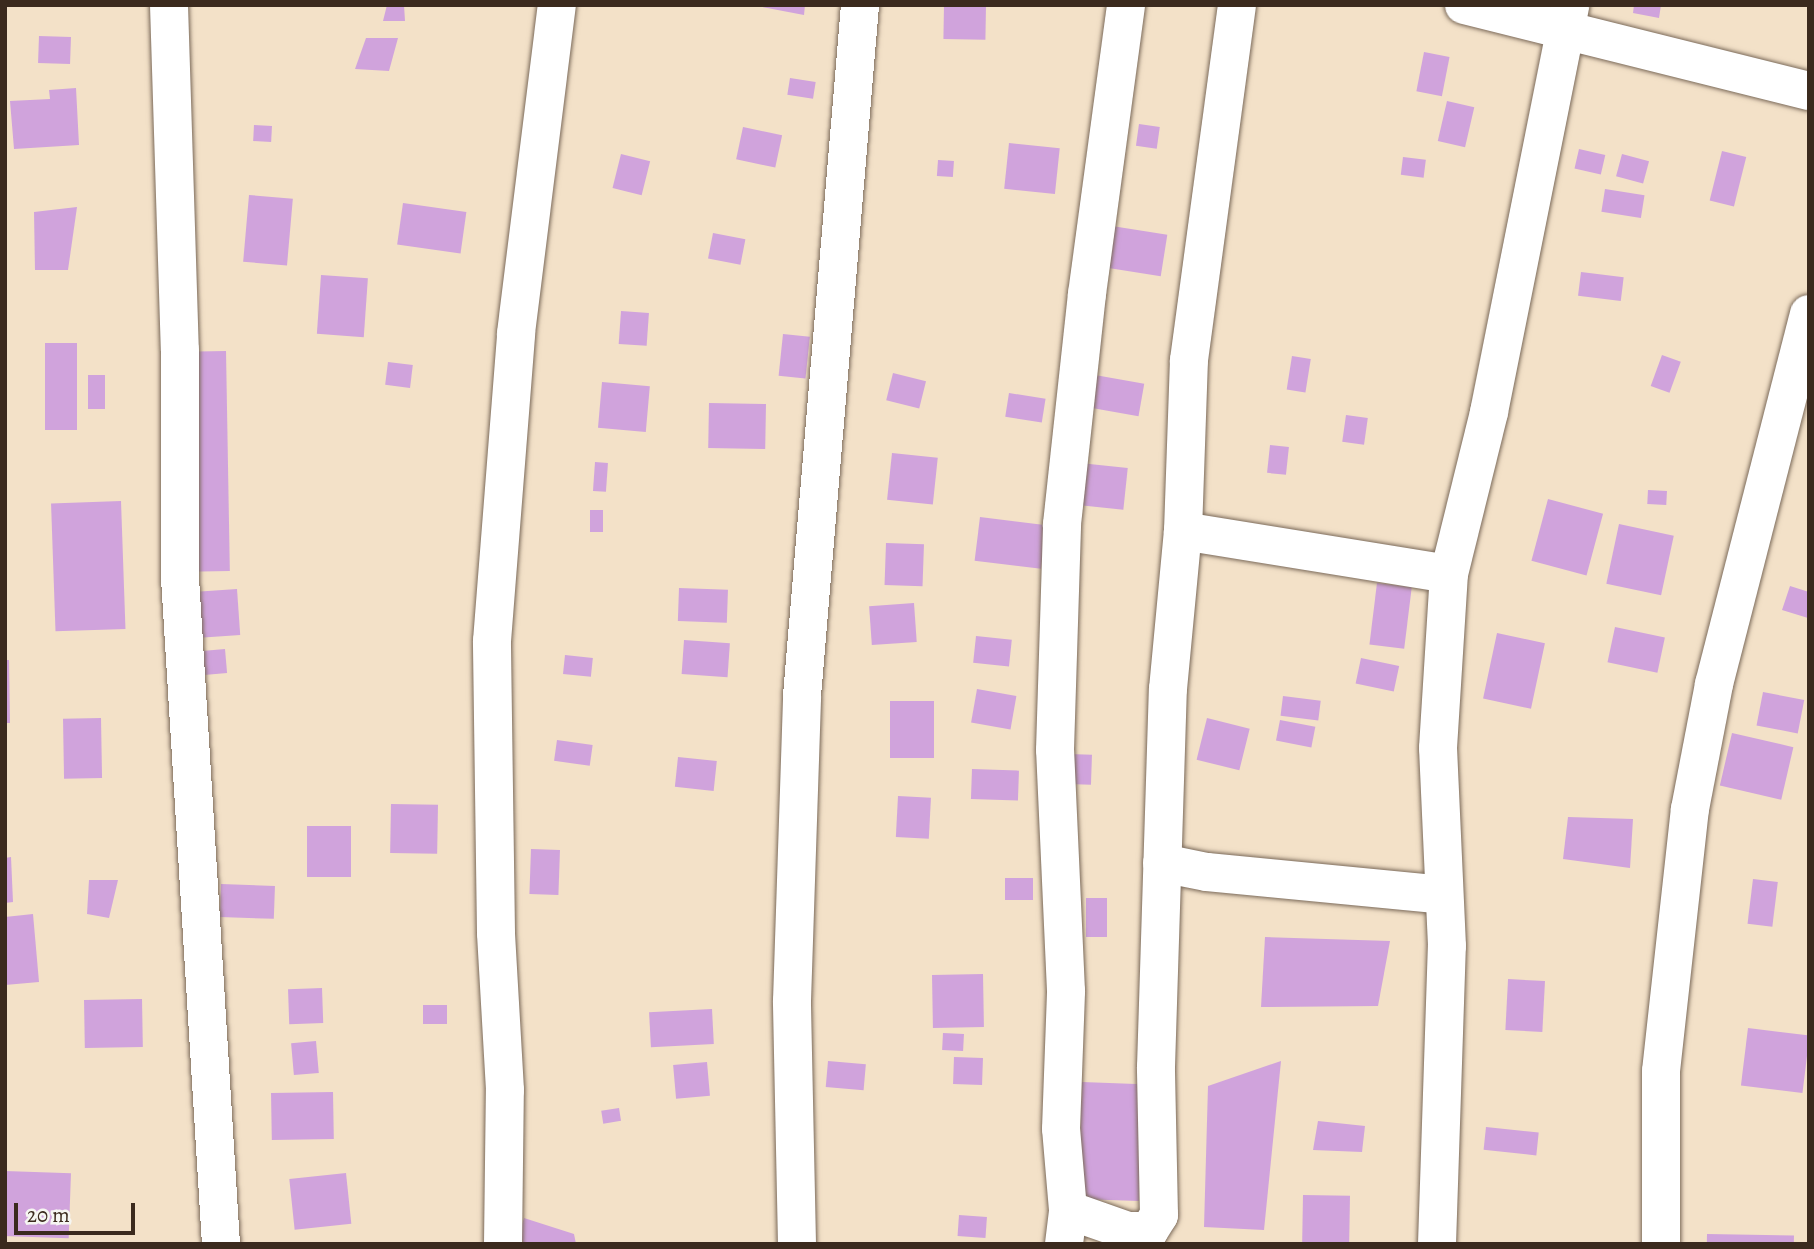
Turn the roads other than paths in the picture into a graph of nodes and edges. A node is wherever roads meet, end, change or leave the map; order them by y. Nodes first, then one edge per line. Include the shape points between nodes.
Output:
1 (169, 5) edge
2 (557, 5) edge
3 (860, 5) edge
4 (1126, 5) edge
5 (1237, 5) edge
6 (1464, 5) edge
7 (1568, 17) edge
8 (1809, 91) edge
9 (1809, 314) edge
10 (1183, 531) junction
11 (1449, 574) junction
12 (1162, 863) junction
13 (1444, 894) junction
14 (1066, 1227) edge
15 (221, 1244) edge
16 (503, 1244) edge
17 (797, 1244) edge
18 (1437, 1244) edge
19 (1661, 1244) edge

1 - 15 street via 180,337 180,578
2 - 16 street via 516,333 492,641 496,933 505,1090
3 - 17 street via 802,696 792,1001
4 - 14 street via 1062,524 1055,750 1066,991 1061,1129
5 - 10 street via 1189,360
6 - 7 street
7 - 8 street
7 - 11 street via 1489,412
9 - 19 street via 1714,684 1690,809 1661,1071
10 - 11 street
10 - 12 street via 1168,689
11 - 13 street via 1438,748
12 - 13 street via 1207,872
12 - 14 street via 1156,1067 1159,1215 1149,1231
13 - 18 street via 1447,946

